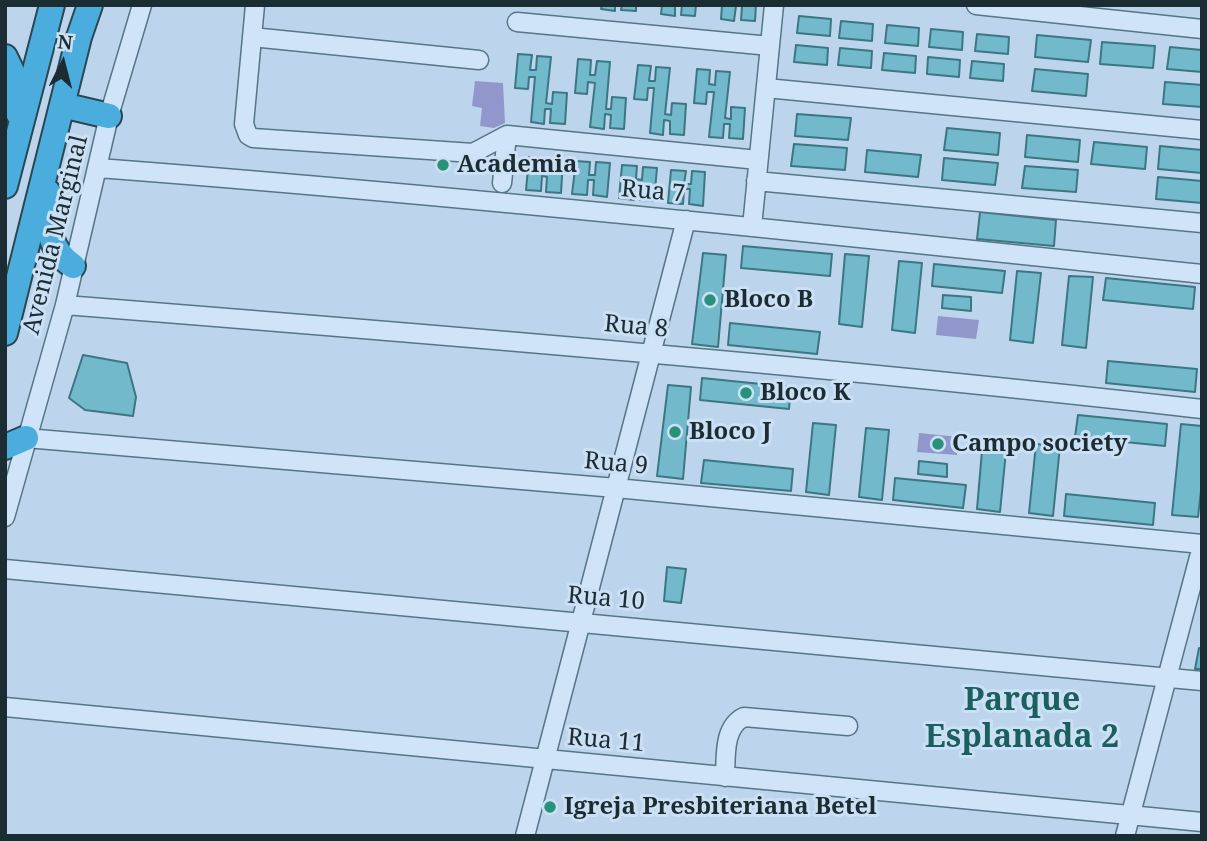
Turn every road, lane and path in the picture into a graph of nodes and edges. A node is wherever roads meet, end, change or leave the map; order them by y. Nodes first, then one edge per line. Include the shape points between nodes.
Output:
1 (52, 5) edge
2 (90, 5) edge
3 (97, 5) edge
4 (142, 5) edge
5 (255, 5) edge
6 (774, 5) edge
7 (976, 5) edge
8 (517, 22) dead end
9 (1202, 29) edge
10 (79, 37) junction
11 (252, 37) junction
12 (770, 46) junction
13 (5, 57) edge
14 (479, 60) dead end
15 (766, 88) junction
16 (62, 105) junction
17 (109, 116) junction
18 (1202, 130) edge
19 (507, 135) junction
20 (15, 148) junction
21 (758, 160) junction
22 (48, 162) junction
23 (98, 168) junction
24 (756, 181) junction
25 (502, 183) dead end
26 (5, 186) edge
27 (686, 220) junction
28 (1202, 223) edge
29 (752, 227) junction
30 (73, 266) junction
31 (1202, 274) edge
32 (65, 304) junction
33 (5, 333) edge
34 (652, 353) junction
35 (1202, 409) edge
36 (16, 443) edge
37 (617, 488) junction
38 (5, 517) edge
39 (1202, 545) edge
40 (5, 569) edge
41 (582, 621) junction
42 (1168, 677) junction
43 (1202, 681) edge
44 (5, 707) edge
45 (848, 726) dead end
46 (544, 760) junction
47 (724, 777) junction
48 (1131, 816) junction
49 (1202, 822) edge
50 (525, 836) edge
51 (1125, 836) edge

1 - 20 highway
2 - 10 highway
3 - 10 highway
4 - 17 street, Avenida Marginal
5 - 11 street
6 - 12 street
7 - 9 street
8 - 12 street
10 - 16 highway
11 - 14 street
11 - 19 street via 244,124 248,135 258,139 473,152
12 - 15 street
13 - 20 highway via 15,76 19,102
15 - 18 street
15 - 21 street
16 - 17 highway
16 - 22 highway
17 - 23 street, Avenida Marginal
19 - 21 street
19 - 25 street
20 - 26 highway
21 - 24 street
22 - 30 highway via 53,243 60,257
22 - 33 highway
23 - 27 street, Rua 7
23 - 30 street, Avenida Marginal
24 - 28 street
24 - 29 street
27 - 29 street, Rua 7
27 - 34 street
29 - 31 street, Rua 7
30 - 32 street, Avenida Marginal
32 - 34 street, Rua 8
32 - 36 street, Avenida Marginal via 34,418
34 - 35 street, Rua 8
34 - 37 street
36 - 37 street, Rua 9
36 - 38 street, Avenida Marginal
37 - 39 street, Rua 9
37 - 41 street
39 - 42 street
40 - 41 street, Rua 10
41 - 42 street, Rua 10
41 - 46 street
42 - 43 street, Rua 10
42 - 48 street
44 - 46 street, Rua 11
45 - 47 street via 744,717 731,729
46 - 47 street, Rua 11
46 - 50 street
47 - 48 street, Rua 11
48 - 49 street, Rua 11
48 - 51 street

